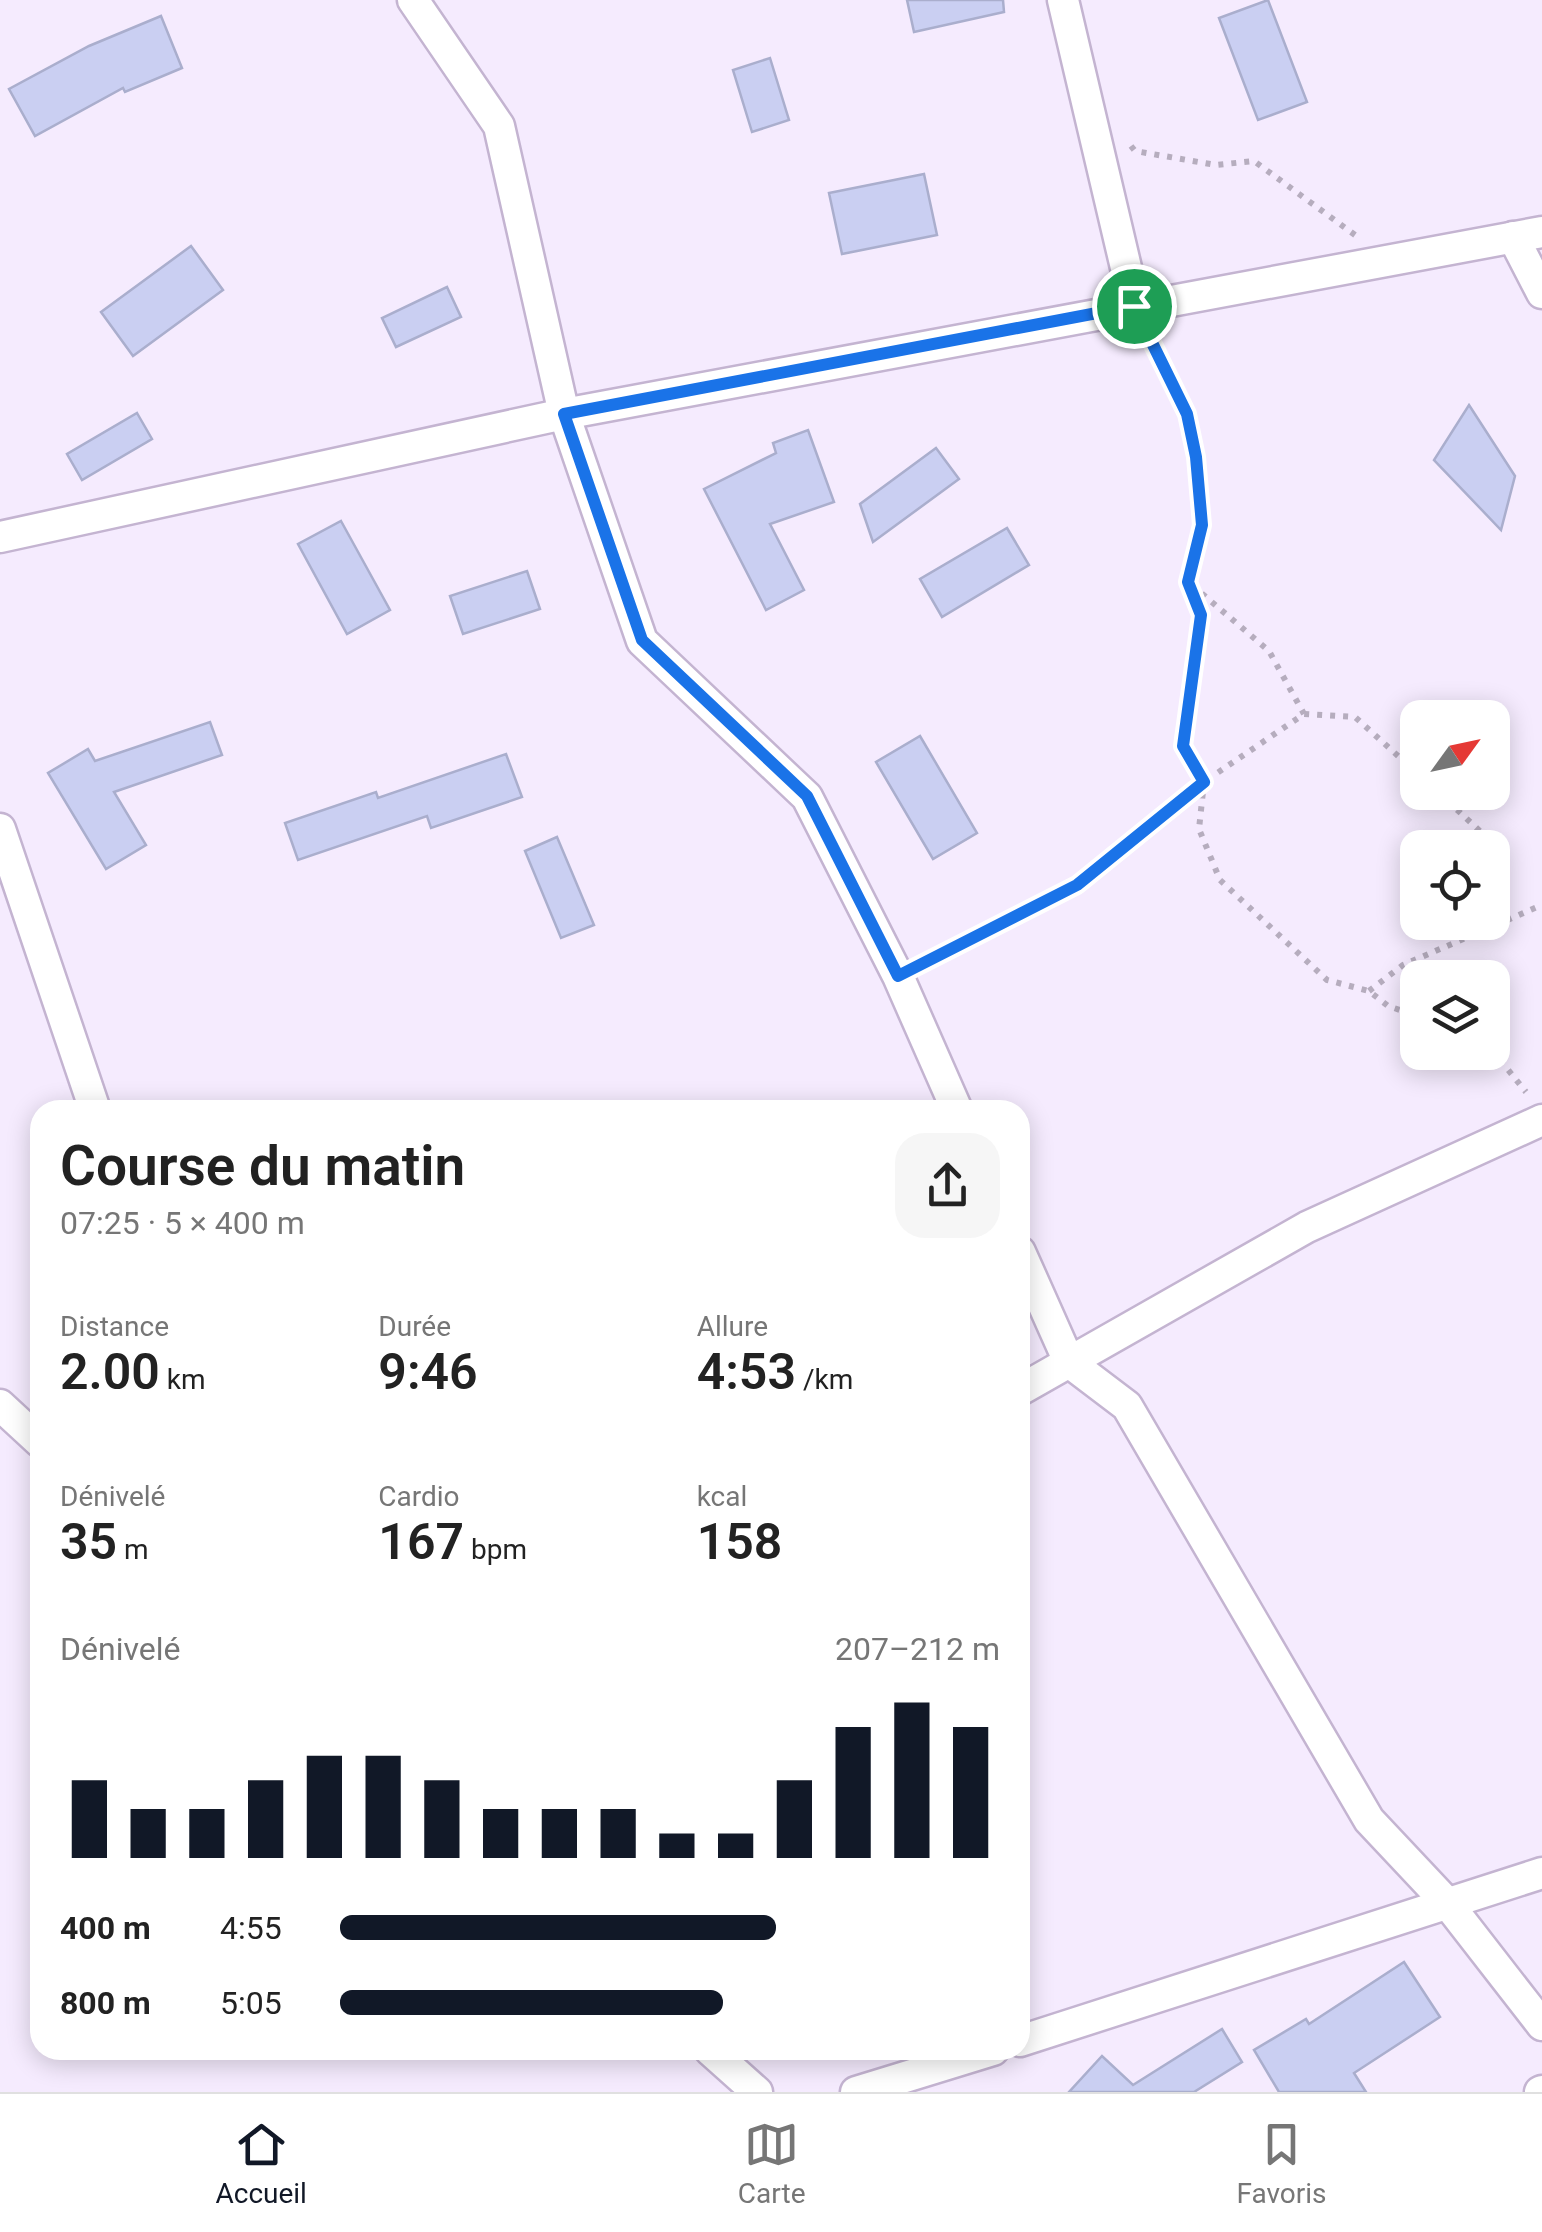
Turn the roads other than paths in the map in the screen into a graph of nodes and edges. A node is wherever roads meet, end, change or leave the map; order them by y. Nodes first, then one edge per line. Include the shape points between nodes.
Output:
1 (413, 0) edge
2 (1063, 0) edge
3 (1528, 235) edge
4 (1542, 294) edge
5 (1134, 306) junction
6 (564, 414) junction
7 (0, 536) edge
8 (0, 830) edge
9 (92, 1100) edge
10 (953, 1100) edge
11 (1537, 1110) edge
12 (1030, 1274) edge
13 (1069, 1362) junction
14 (1030, 1384) edge
15 (0, 1405) edge
16 (30, 1433) edge
17 (1542, 1874) edge
18 (1448, 1904) junction
19 (1542, 2025) edge
20 (1030, 2038) edge
21 (721, 2060) edge
22 (960, 2060) edge
23 (757, 2092) edge
24 (856, 2092) edge

1 - 6 street via 499,126
2 - 5 street
3 - 4 street
3 - 5 street
5 - 6 street
6 - 7 street
6 - 10 street via 642,640 807,796
8 - 9 street
11 - 13 street via 1307,1226
12 - 13 street
13 - 14 street
13 - 18 street via 1127,1406 1369,1820
15 - 16 street
17 - 18 street
18 - 19 street
18 - 20 street
21 - 23 street
22 - 24 street

